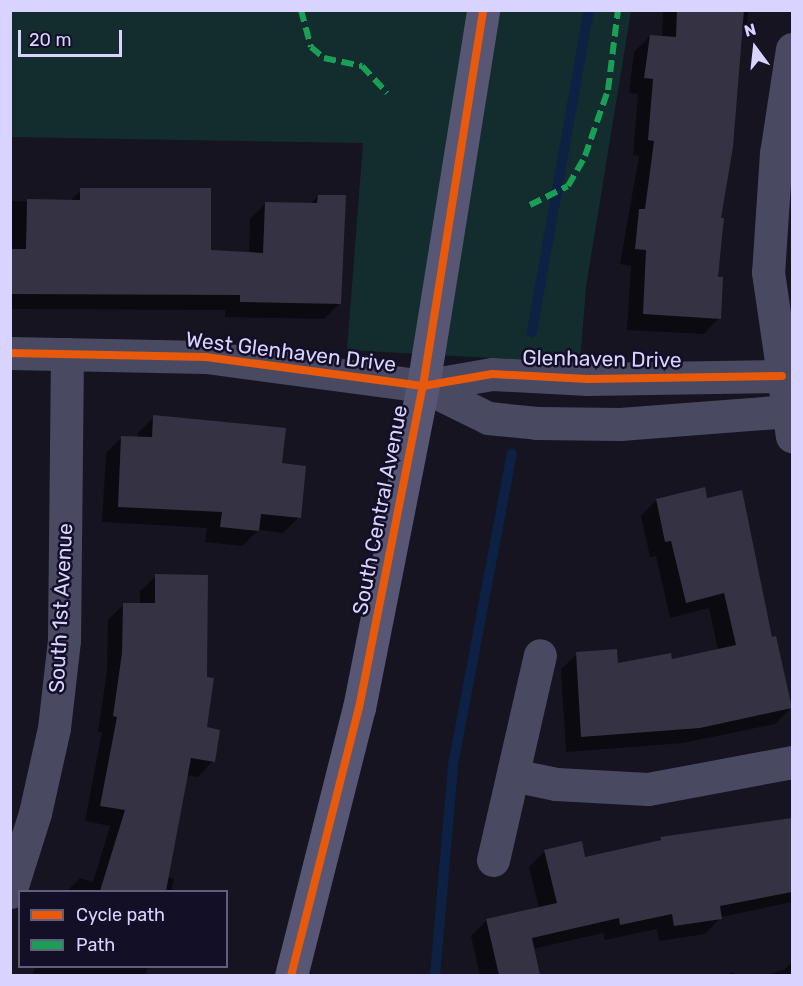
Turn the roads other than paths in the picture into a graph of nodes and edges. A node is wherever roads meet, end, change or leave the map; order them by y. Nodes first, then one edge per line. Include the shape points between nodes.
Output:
1 (483, 10) edge
2 (792, 49) edge
3 (10, 353) edge
4 (67, 354) junction
5 (782, 376) junction
6 (621, 380) junction
7 (423, 386) junction
8 (790, 423) edge
9 (620, 424) junction
10 (540, 655) dead end
11 (792, 762) edge
12 (513, 775) junction
13 (493, 860) dead end
14 (10, 892) edge
15 (291, 975) edge

1 - 7 street, South Central Avenue
2 - 5 street via 777,153 768,272
3 - 4 street, West Glenhaven Drive
4 - 7 street, West Glenhaven Drive via 206,357
4 - 14 street, South 1st Avenue via 64,640 54,728 35,813
5 - 6 street, Glenhaven Drive
5 - 8 street
6 - 7 street, Glenhaven Drive via 492,374
6 - 9 street, Glenhaven Drive
7 - 9 street via 488,418
7 - 15 street, South Central Avenue via 358,708
8 - 9 street
10 - 12 street
11 - 12 street via 648,789 556,784
12 - 13 street

